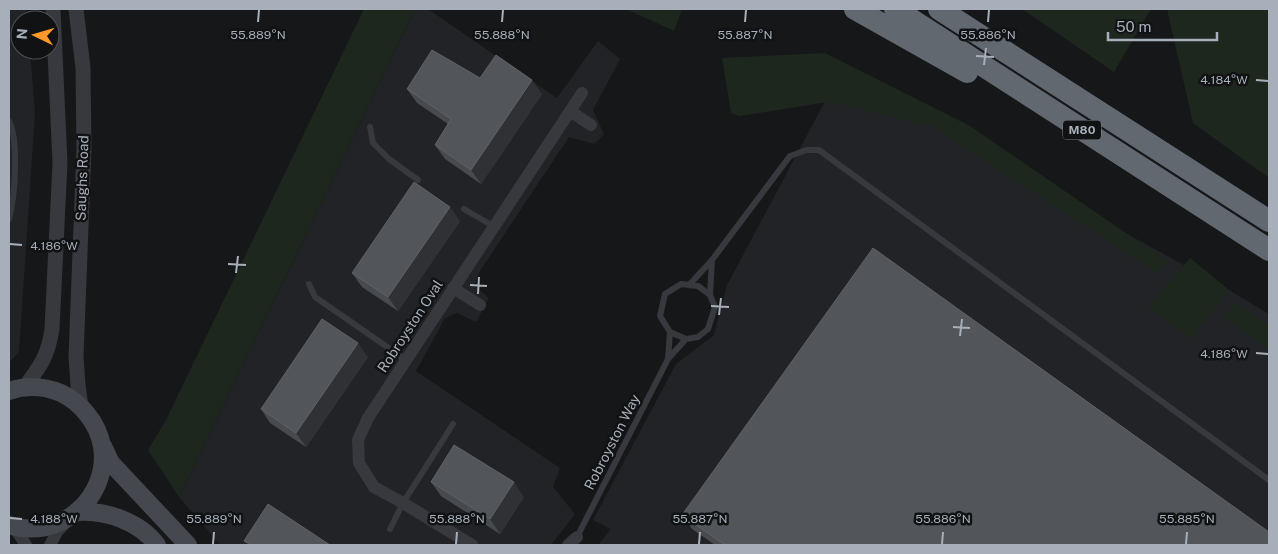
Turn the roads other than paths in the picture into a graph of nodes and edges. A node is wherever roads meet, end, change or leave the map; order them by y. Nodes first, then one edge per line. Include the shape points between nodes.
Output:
1 (53, 9) edge
2 (76, 9) edge
3 (855, 9) edge
4 (895, 9) edge
5 (939, 9) edge
6 (952, 9) edge
7 (1048, 79) junction
8 (582, 93) dead end
9 (570, 111) junction
10 (9, 121) edge
11 (591, 125) dead end
12 (370, 127) dead end
13 (1130, 161) junction
14 (418, 180) dead end
15 (464, 209) dead end
16 (9, 219) edge
17 (1269, 221) edge
18 (493, 226) junction
19 (1269, 250) edge
20 (712, 260) junction
21 (309, 284) dead end
22 (689, 285) junction
23 (452, 288) junction
24 (710, 295) junction
25 (480, 305) dead end
26 (670, 332) junction
27 (686, 338) junction
28 (668, 359) junction
29 (406, 360) junction
30 (15, 389) edge
31 (81, 407) junction
32 (453, 424) dead end
33 (101, 441) junction
34 (1269, 480) edge
35 (403, 503) junction
36 (73, 515) junction
37 (11, 526) edge
38 (390, 529) dead end
39 (574, 543) edge
40 (26, 545) edge
41 (50, 545) edge
42 (157, 545) edge
43 (188, 545) edge
44 (472, 545) edge

1 - 30 street, Saughs Road via 60,163 52,329 50,344 39,369
2 - 31 street, Saughs Road via 83,68 84,149 76,357
3 - 13 highway
4 - 13 highway, M80
5 - 7 highway, M80
6 - 7 highway
7 - 17 highway, M80
8 - 9 street, Robroyston Oval
9 - 11 street
9 - 18 street, Robroyston Oval
10 - 16 lane via 15,172
12 - 14 lane via 372,143 389,160
13 - 19 highway, M80
15 - 18 lane
18 - 23 street, Robroyston Oval
20 - 22 lane
20 - 24 lane
20 - 34 lane via 790,156 819,150
21 - 29 lane via 315,298
22 - 24 lane via 698,286
22 - 26 lane, Robroyston Way via 681,284 666,294 660,316
23 - 25 street
23 - 29 street, Robroyston Oval
24 - 27 lane, Robroyston Way via 715,307 708,329 698,336
26 - 27 lane
26 - 28 lane, Robroyston Way
27 - 28 lane, Robroyston Way
28 - 39 lane, Robroyston Way
29 - 35 street, Robroyston Oval via 368,418 358,440 359,463 374,487
30 - 31 main road via 50,389
31 - 33 main road via 92,420
32 - 35 lane
33 - 36 main road via 101,474 93,494
33 - 43 main road via 111,463
35 - 38 lane
35 - 44 street, Robroyston Oval
36 - 37 main road via 58,524 37,529
36 - 41 street
36 - 42 main road via 92,511 123,520 138,527
37 - 40 street

